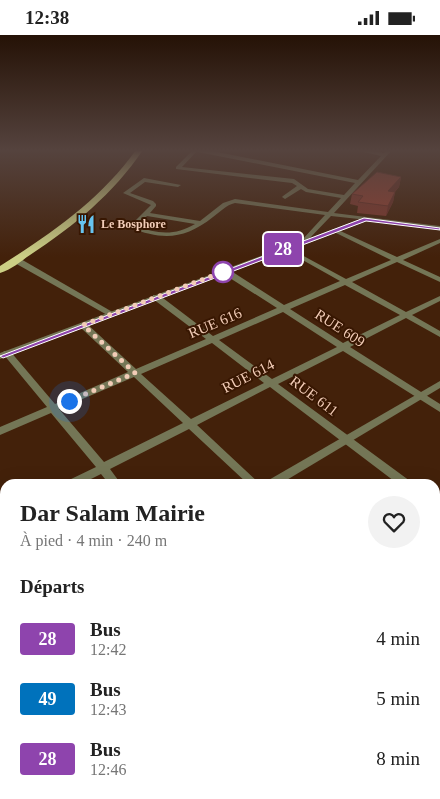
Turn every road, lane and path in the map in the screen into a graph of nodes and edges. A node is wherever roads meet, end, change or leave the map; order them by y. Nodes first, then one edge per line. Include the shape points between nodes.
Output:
1 (298, 185) edge
2 (109, 186) edge
3 (136, 186) edge
4 (301, 186) edge
5 (355, 186) edge
6 (285, 197) dead end
7 (344, 197) junction
8 (146, 213) junction
9 (330, 214) junction
10 (366, 219) junction
11 (202, 223) junction
12 (440, 228) edge
13 (334, 230) junction
14 (305, 241) junction
15 (440, 241) edge
16 (285, 248) junction
17 (16, 260) junction
18 (397, 260) junction
19 (0, 270) edge
20 (225, 271) junction
21 (440, 280) edge
22 (346, 282) junction
23 (156, 297) junction
24 (440, 298) edge
25 (284, 309) junction
26 (112, 314) junction
27 (406, 315) junction
28 (83, 325) junction
29 (440, 334) edge
30 (212, 339) junction
31 (343, 347) junction
32 (3, 355) edge
33 (135, 373) junction
34 (271, 383) junction
35 (440, 384) edge
36 (419, 396) junction
37 (53, 409) junction
38 (440, 409) edge
39 (190, 424) junction
40 (0, 431) edge
41 (346, 439) junction
42 (103, 468) junction
43 (81, 479) edge
44 (112, 479) edge
45 (250, 479) edge
46 (279, 479) edge
47 (399, 479) edge

1 - 6 street
2 - 17 highway via 89,207
3 - 8 street via 126,193 153,203
4 - 7 street
5 - 7 street
7 - 9 street
8 - 11 street
8 - 11 street via 132,227 176,235
9 - 10 street
9 - 11 street via 235,201 226,203
9 - 14 street
10 - 12 street
10 - 13 street
13 - 14 street
13 - 18 street
14 - 16 street
15 - 18 street, RUE 616
16 - 20 street
16 - 22 street
17 - 19 highway
17 - 26 street
18 - 21 street
18 - 22 street, RUE 616
20 - 23 street
20 - 25 street, RUE 609
22 - 25 street, RUE 616
22 - 27 street
23 - 26 street
23 - 30 street, RUE 611
24 - 27 street, RUE 614
25 - 30 street, RUE 616
25 - 31 street, RUE 609
26 - 28 street
27 - 29 street
27 - 31 street, RUE 614
28 - 32 street
28 - 33 street
30 - 33 street, RUE 616
30 - 34 street, RUE 611
31 - 34 street, RUE 614
31 - 36 street, RUE 609
32 - 37 street
33 - 37 street, RUE 616
33 - 39 street
34 - 39 street, RUE 614
34 - 41 street, RUE 611
35 - 36 street
36 - 38 street, RUE 609
36 - 41 street
37 - 40 street, RUE 616
37 - 42 street
39 - 42 street, RUE 614
39 - 45 street
41 - 46 street
41 - 47 street, RUE 611
42 - 43 street, RUE 614
42 - 44 street

